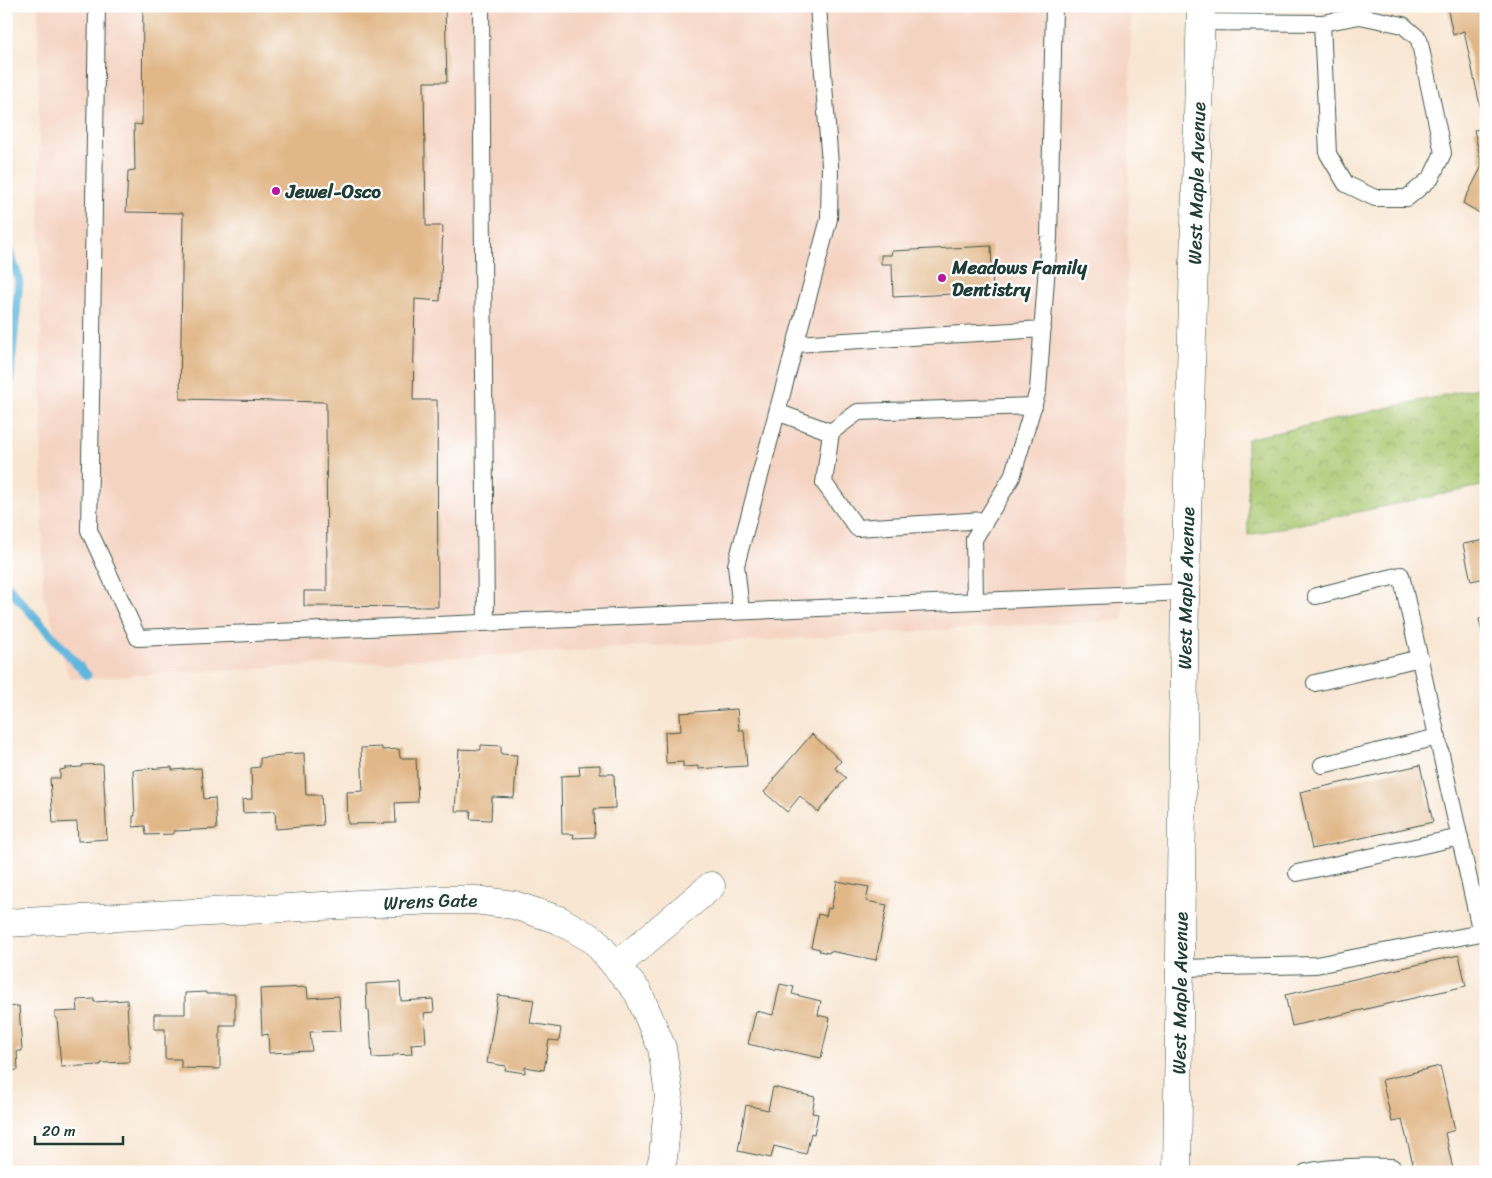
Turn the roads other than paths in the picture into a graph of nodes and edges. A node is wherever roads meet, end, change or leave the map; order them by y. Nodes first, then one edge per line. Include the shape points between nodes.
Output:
1 (97, 6) edge
2 (481, 6) edge
3 (818, 6) edge
4 (1054, 6) edge
5 (1379, 13) edge
6 (1201, 14) edge
7 (1322, 23) junction
8 (1043, 329) junction
9 (796, 344) junction
10 (1034, 406) junction
11 (777, 412) junction
12 (831, 432) junction
13 (985, 520) junction
14 (1185, 592) junction
15 (1316, 596) dead end
16 (975, 601) junction
17 (742, 611) junction
18 (486, 623) junction
19 (1420, 658) junction
20 (1315, 683) dead end
21 (1438, 736) junction
22 (1322, 765) dead end
23 (1460, 836) junction
24 (1297, 873) dead end
25 (711, 886) dead end
26 (6, 923) edge
27 (616, 966) junction
28 (1180, 968) junction
29 (1392, 1167) dead end
30 (659, 1172) edge
31 (1176, 1172) edge
32 (1306, 1172) edge

1 - 18 lane via 89,530 138,638
2 - 18 lane
3 - 9 lane via 830,165 829,219
4 - 8 lane via 1049,237
5 - 7 lane
5 - 7 lane via 1403,25 1419,39 1443,153 1431,178 1407,198 1375,198 1346,184 1328,154
6 - 7 lane
6 - 14 main road, West Maple Avenue
8 - 9 lane
8 - 10 lane
9 - 11 lane
10 - 12 lane via 858,412
10 - 13 lane via 1012,476
11 - 12 lane
11 - 17 lane via 736,565
12 - 13 lane via 824,482 857,528
13 - 16 lane via 974,539
14 - 16 lane
14 - 28 main road, West Maple Avenue
15 - 19 lane via 1401,576
16 - 17 lane
17 - 18 lane
19 - 20 lane
19 - 21 lane
21 - 22 lane
21 - 23 lane
23 - 24 lane
23 - 28 lane via 1481,933 1316,964
25 - 27 main road
26 - 27 main road, Wrens Gate via 475,900 514,905 559,920 594,940
27 - 30 main road, Wrens Gate via 638,992 662,1048 669,1095
28 - 31 main road, West Maple Avenue
29 - 32 lane via 1328,1167

